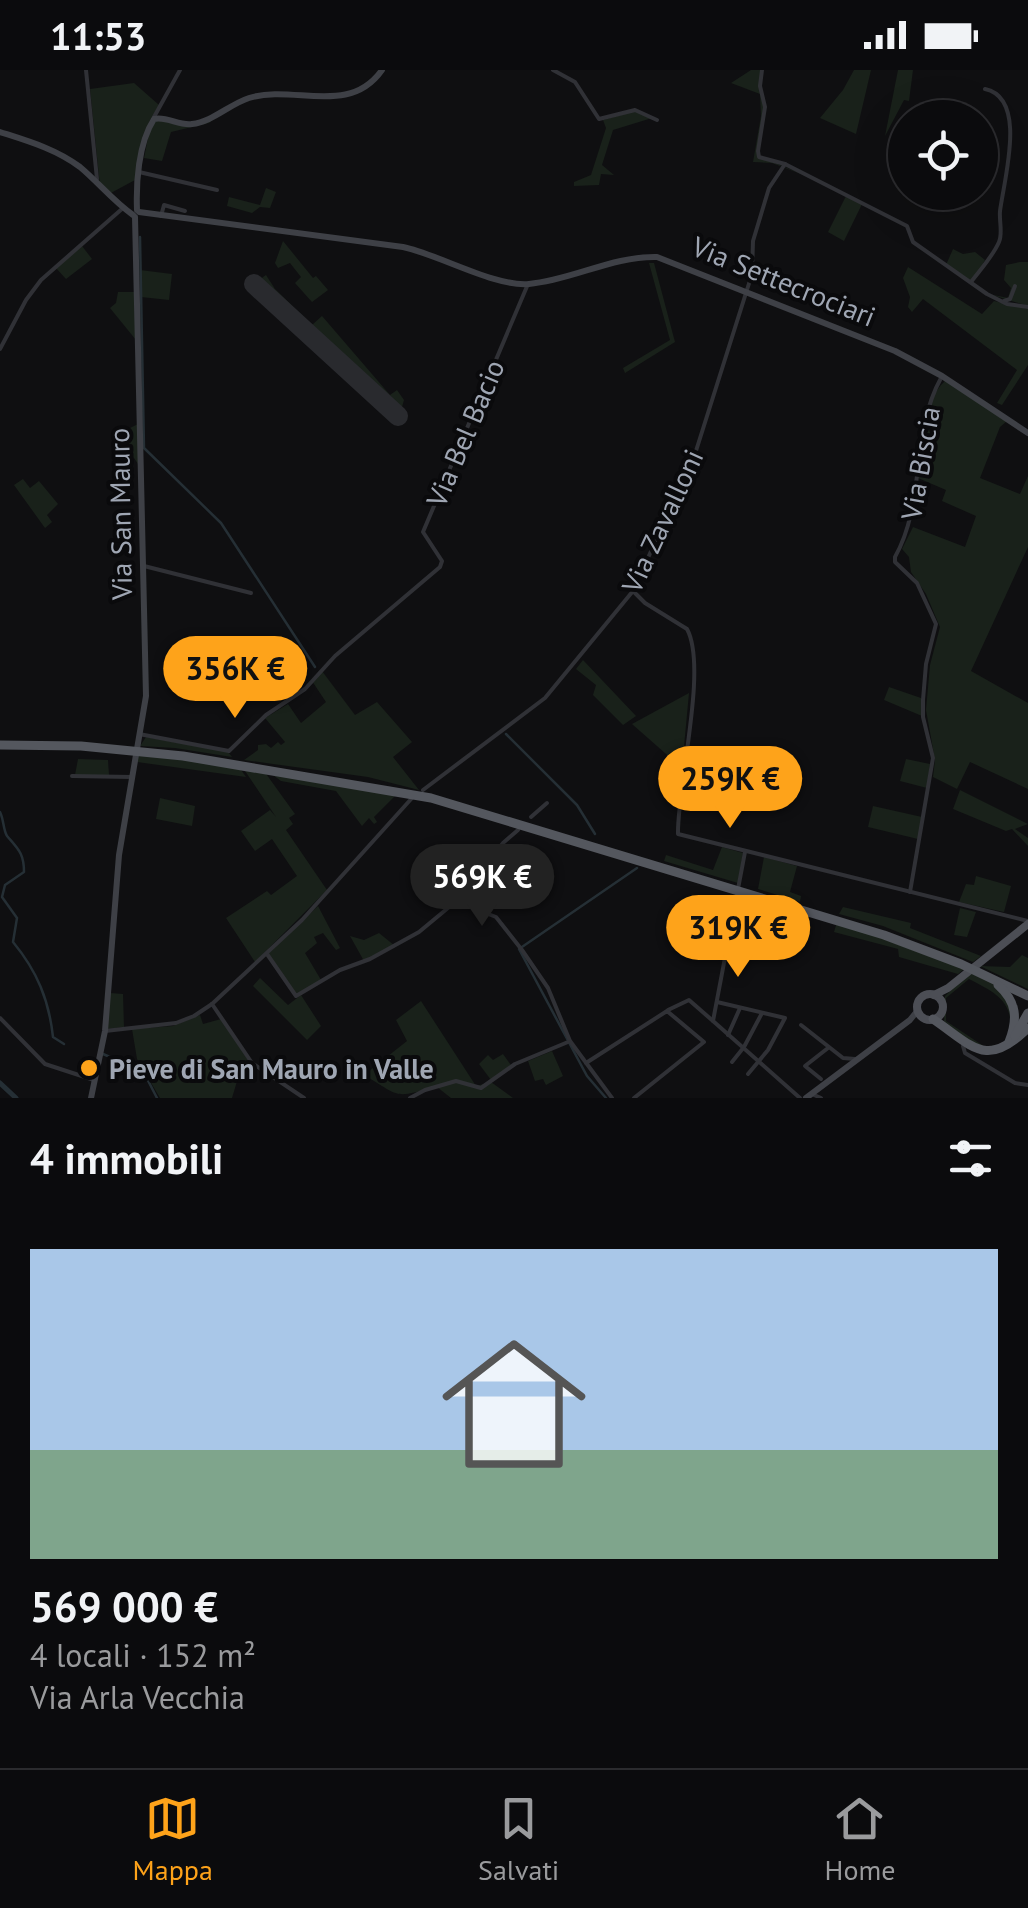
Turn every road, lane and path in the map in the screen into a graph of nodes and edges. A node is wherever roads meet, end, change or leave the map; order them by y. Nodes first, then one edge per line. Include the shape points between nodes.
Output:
1 (86, 70) edge
2 (180, 70) edge
3 (382, 70) edge
4 (553, 70) edge
5 (762, 70) edge
6 (985, 89) dead end
7 (657, 120) dead end
8 (151, 121) junction
9 (0, 132) edge
10 (784, 164) junction
11 (141, 174) junction
12 (96, 183) junction
13 (218, 190) dead end
14 (185, 211) dead end
15 (134, 214) junction
16 (150, 215) junction
17 (161, 216) junction
18 (971, 282) junction
19 (528, 284) junction
20 (1015, 286) dead end
21 (747, 290) junction
22 (995, 300) junction
23 (1028, 307) edge
24 (0, 349) edge
25 (942, 376) junction
26 (1028, 432) edge
27 (144, 566) junction
28 (633, 591) junction
29 (251, 593) dead end
30 (139, 734) junction
31 (0, 743) edge
32 (72, 776) dead end
33 (132, 777) junction
34 (423, 790) dead end
35 (414, 796) dead end
36 (547, 803) dead end
37 (531, 818) dead end
38 (518, 830) dead end
39 (746, 852) junction
40 (910, 892) junction
41 (460, 898) junction
42 (731, 920) junction
43 (1028, 922) edge
44 (692, 938) dead end
45 (267, 954) junction
46 (989, 976) junction
47 (1028, 994) edge
48 (937, 997) junction
49 (717, 1002) junction
50 (212, 1004) junction
51 (740, 1008) junction
52 (668, 1010) junction
53 (762, 1013) junction
54 (1028, 1013) edge
55 (0, 1018) edge
56 (931, 1018) junction
57 (713, 1021) junction
58 (801, 1025) dead end
59 (1028, 1028) edge
60 (105, 1031) junction
61 (728, 1034) junction
62 (568, 1042) junction
63 (966, 1042) junction
64 (1008, 1046) junction
65 (744, 1047) junction
66 (829, 1047) junction
67 (760, 1060) junction
68 (732, 1062) dead end
69 (845, 1062) junction
70 (585, 1064) junction
71 (748, 1074) dead end
72 (819, 1078) dead end
73 (94, 1080) junction
74 (1028, 1085) edge
75 (803, 1097) edge
76 (91, 1098) edge
77 (304, 1098) edge
78 (410, 1098) edge
79 (612, 1098) edge
80 (634, 1098) edge
81 (821, 1098) edge

1 - 12 street
2 - 8 street
3 - 8 main road via 346,96 258,96 192,124
4 - 7 street via 575,82 599,119 635,110
5 - 10 street via 759,157
6 - 18 street via 1008,106 1011,155 999,242
8 - 11 main road, Via San Mauro
9 - 12 main road, Via Settecrociari via 57,152
10 - 18 street via 906,226 913,242
10 - 21 street, Via Zavalloni via 769,188
11 - 13 street
11 - 15 main road, Via San Mauro
12 - 15 main road, Via Settecrociari
14 - 17 street via 164,205
15 - 16 main road
15 - 16 main road, Via Settecrociari
15 - 24 street via 41,280
15 - 27 main road, Via San Mauro
16 - 17 main road, Via Settecrociari
17 - 19 main road, Via Settecrociari via 429,252
18 - 22 street
19 - 21 main road, Via Settecrociari via 657,256
19 - 30 street, Via Bel Bacio via 423,532 442,564 229,751
20 - 22 street via 1008,301
21 - 25 main road, Via Settecrociari
21 - 28 street, Via Zavalloni via 694,454
22 - 23 street
25 - 26 main road, Via Settecrociari
25 - 40 street, Via Biscia via 923,422 909,529 895,556 917,582 936,624 923,700 933,758
27 - 29 street
27 - 30 main road, Via San Mauro via 146,696
28 - 34 street, Via Zavalloni via 544,698
28 - 39 street via 690,635 693,674 678,834
30 - 33 main road, Via San Mauro
31 - 46 highway via 150,750 463,806 884,934
32 - 33 street
33 - 60 main road, Via San Mauro
35 - 45 street
36 - 37 street
38 - 41 street
39 - 40 street
39 - 42 street
40 - 43 street
41 - 45 street via 408,939 296,996
41 - 62 street via 496,917 521,948 548,988
42 - 44 street via 690,910 684,936
42 - 49 street
43 - 48 main road
45 - 50 street
46 - 47 highway
46 - 64 highway via 1015,1009
48 - 56 main road via 943,1008
48 - 56 main road via 922,997
49 - 51 street
49 - 57 street
50 - 60 street via 176,1023
50 - 77 street via 252,1063
51 - 53 street
51 - 61 street
52 - 57 street via 689,1000
52 - 70 street
52 - 80 street via 704,1042
53 - 65 street
53 - 67 street via 785,1018
54 - 64 highway
55 - 73 street via 45,1064
56 - 63 highway
56 - 69 main road via 910,1020
57 - 61 street
58 - 66 street
59 - 64 highway
60 - 73 main road, Via San Mauro
61 - 65 street
62 - 70 street
62 - 78 street via 514,1064 480,1088 456,1081
63 - 64 highway via 986,1052
63 - 74 street via 965,1052
65 - 67 street
65 - 68 street
66 - 69 street
66 - 72 street via 805,1066
67 - 71 street
67 - 75 street
69 - 75 main road
70 - 79 street
73 - 76 main road, Via San Mauro
75 - 81 street

